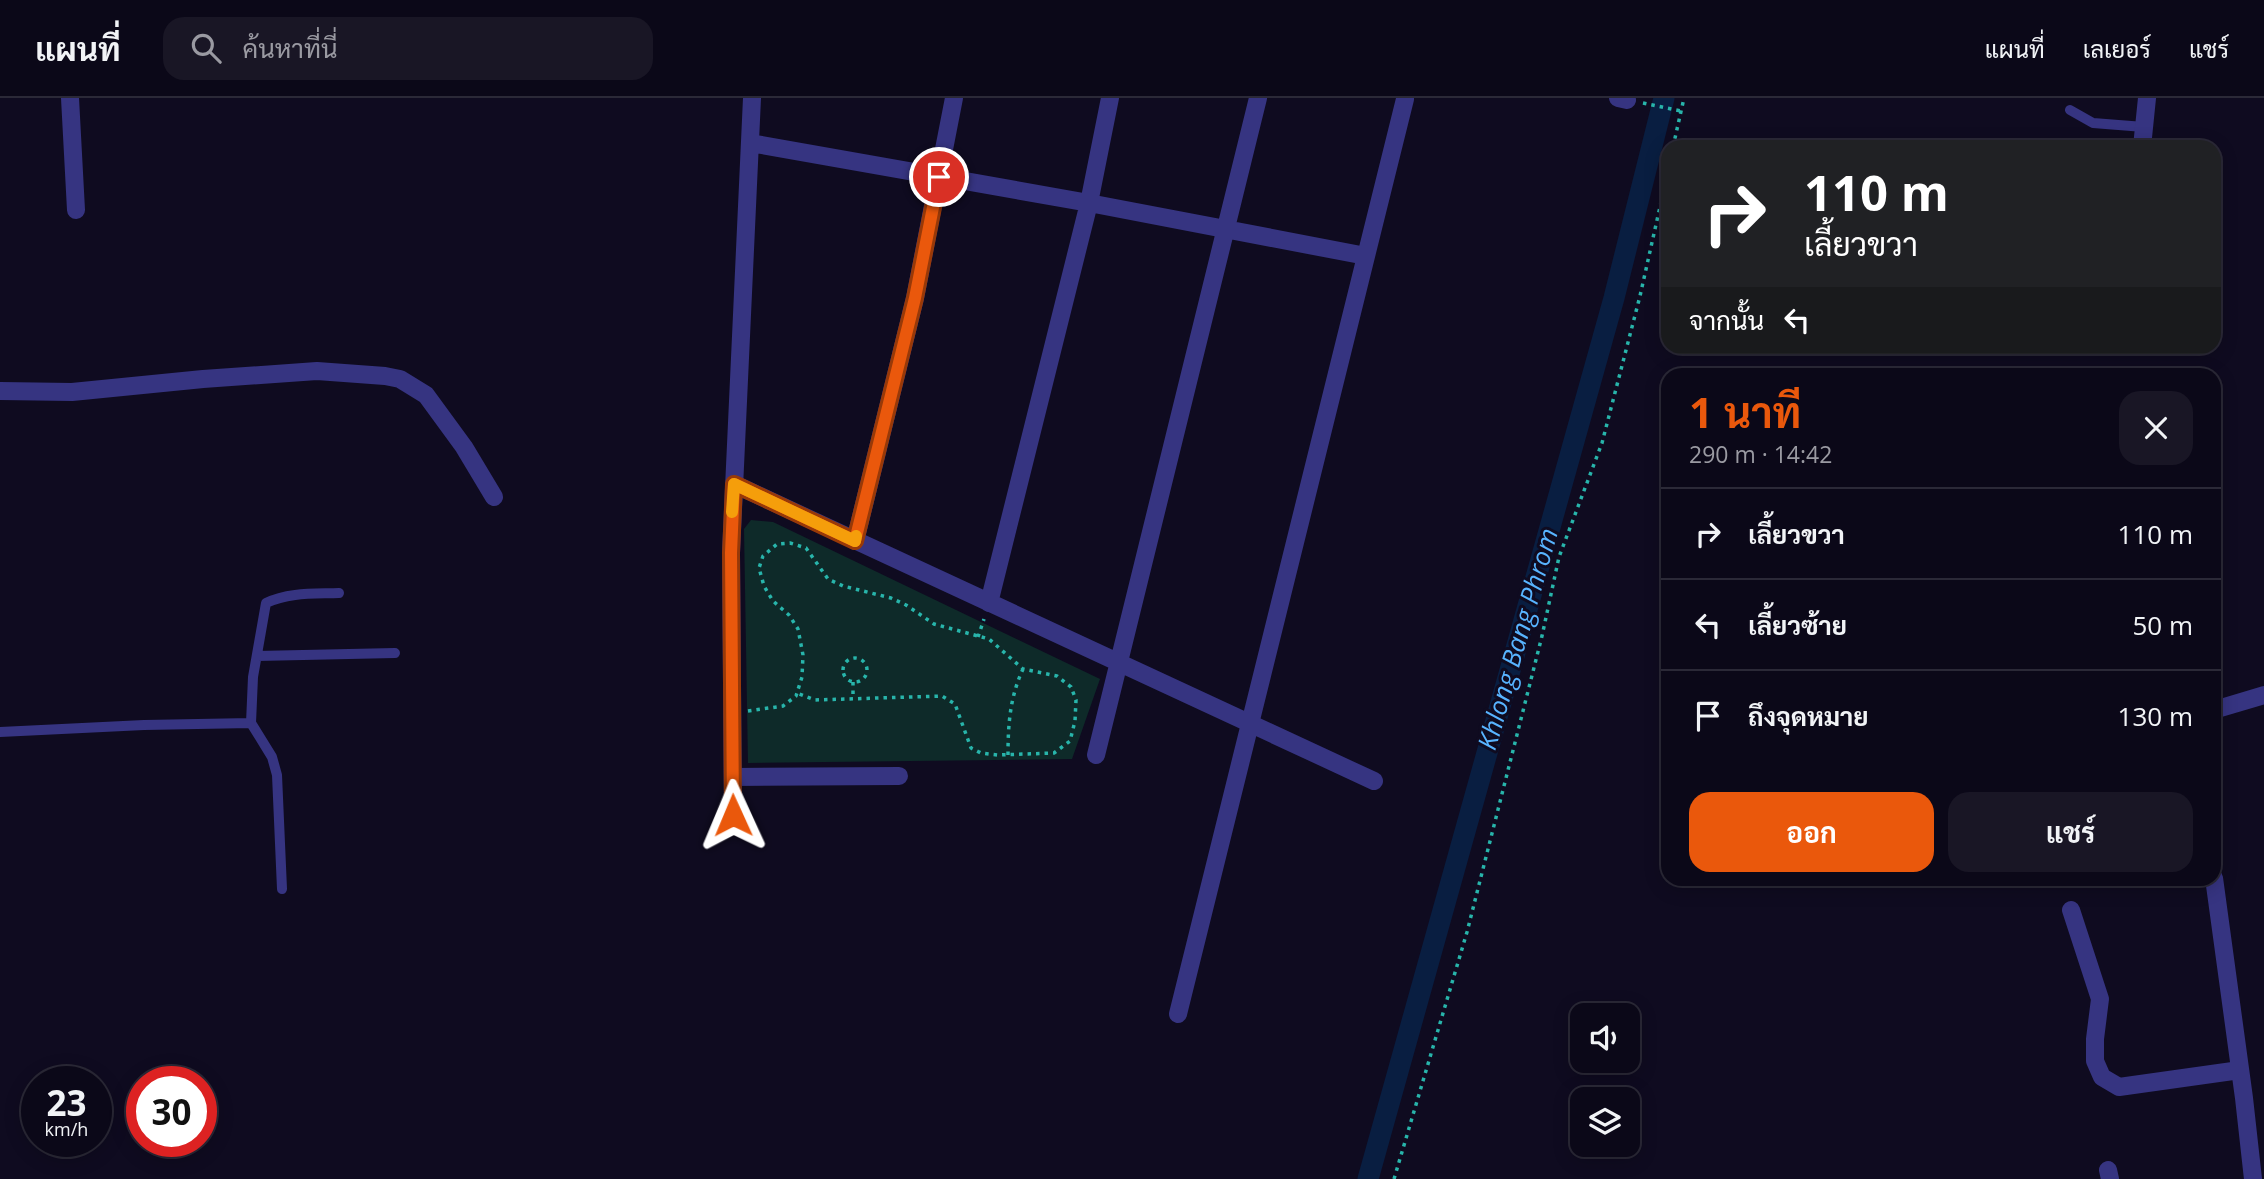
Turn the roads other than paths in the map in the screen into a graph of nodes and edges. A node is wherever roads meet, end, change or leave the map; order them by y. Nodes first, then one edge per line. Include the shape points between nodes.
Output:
1 (70, 98) edge
2 (752, 98) edge
3 (954, 98) edge
4 (1110, 98) edge
5 (1258, 98) edge
6 (2147, 98) edge
7 (1405, 99) edge
8 (2070, 110) dead end
9 (2144, 127) junction
10 (2143, 140) edge
11 (750, 143) junction
12 (939, 177) junction
13 (1089, 203) junction
14 (76, 209) dead end
15 (1226, 229) junction
16 (1366, 256) junction
17 (0, 391) edge
18 (734, 484) junction
19 (494, 496) dead end
20 (855, 541) junction
21 (340, 593) dead end
22 (989, 603) junction
23 (395, 653) dead end
24 (257, 656) junction
25 (1118, 663) junction
26 (2264, 695) edge
27 (2221, 708) edge
28 (251, 723) junction
29 (1250, 724) junction
30 (0, 732) edge
31 (1096, 755) dead end
32 (899, 776) dead end
33 (733, 777) junction
34 (1374, 781) dead end
35 (733, 815) dead end
36 (2215, 886) edge
37 (282, 888) dead end
38 (2071, 910) dead end
39 (1178, 1014) dead end
40 (2240, 1070) junction
41 (2253, 1179) edge

1 - 14 street
2 - 11 street
3 - 12 street
4 - 13 street
5 - 15 street
6 - 9 street
7 - 16 street
8 - 9 lane via 2093,123
9 - 10 street
11 - 12 street
11 - 18 street
12 - 13 street
12 - 20 street via 915,298
13 - 15 street
13 - 22 street
15 - 16 street
15 - 25 street
16 - 29 street
17 - 19 street via 72,392 317,371 392,377 426,395
18 - 20 street
18 - 33 street
20 - 22 street
21 - 24 lane via 293,595 266,603
22 - 25 street
23 - 24 lane
24 - 28 lane
25 - 29 street
25 - 31 street
26 - 27 street
28 - 30 lane
28 - 37 lane via 272,757 277,775
29 - 34 street
29 - 39 street
32 - 33 street
33 - 35 street
36 - 40 street
38 - 40 street via 2100,999 2095,1061 2102,1077 2119,1087
40 - 41 street

